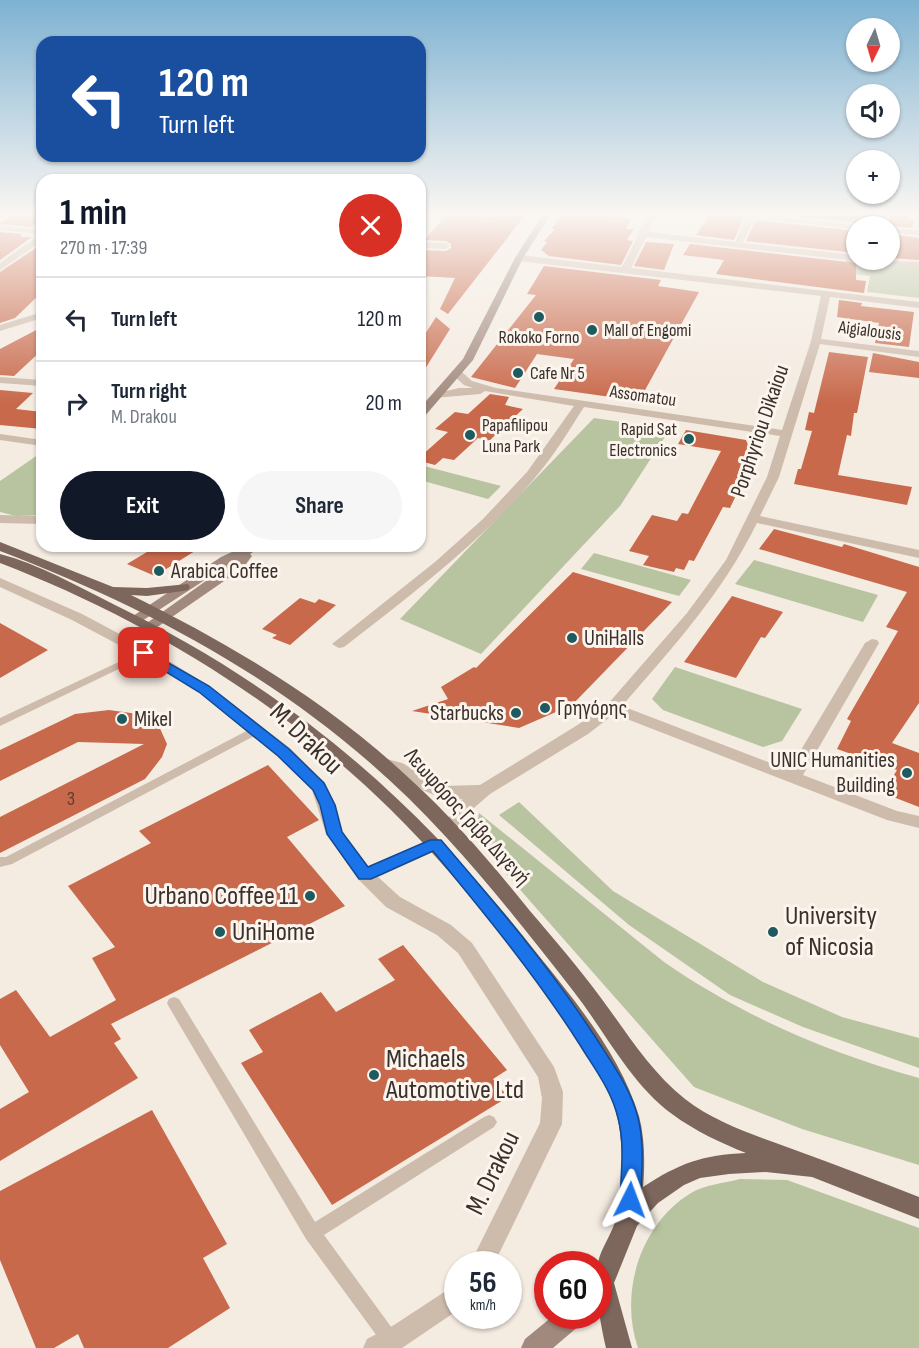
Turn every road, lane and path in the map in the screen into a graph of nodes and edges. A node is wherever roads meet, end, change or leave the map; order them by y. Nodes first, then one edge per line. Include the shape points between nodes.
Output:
1 (510, 277) edge
2 (677, 277) edge
3 (826, 294) junction
4 (919, 305) edge
5 (36, 317) edge
6 (0, 328) edge
7 (816, 341) junction
8 (919, 354) edge
9 (458, 375) junction
10 (0, 380) edge
11 (36, 383) edge
12 (495, 391) junction
13 (438, 396) junction
14 (581, 404) junction
15 (426, 409) edge
16 (787, 434) junction
17 (0, 437) edge
18 (36, 442) edge
19 (753, 518) junction
20 (0, 519) edge
21 (36, 520) edge
22 (0, 546) edge
23 (245, 552) edge
24 (250, 552) edge
25 (919, 554) edge
26 (0, 558) edge
27 (3, 586) edge
28 (183, 587) junction
29 (105, 589) junction
30 (151, 618) junction
31 (872, 643) dead end
32 (339, 644) dead end
33 (144, 653) junction
34 (612, 708) junction
35 (0, 722) edge
36 (256, 730) junction
37 (383, 762) junction
38 (793, 778) junction
39 (484, 790) junction
40 (919, 822) edge
41 (444, 837) junction
42 (0, 862) edge
43 (365, 875) junction
44 (174, 1003) dead end
45 (489, 1122) dead end
46 (812, 1167) junction
47 (873, 1190) junction
48 (919, 1197) edge
49 (919, 1208) edge
50 (628, 1219) junction
51 (312, 1233) junction
52 (488, 1251) edge
53 (612, 1257) edge
54 (444, 1304) edge
55 (612, 1325) edge
56 (556, 1329) edge
57 (384, 1345) edge
58 (534, 1348) edge
59 (619, 1348) edge

1 - 9 main road
2 - 3 street
3 - 4 street
3 - 7 street, Porphyriou Dikaiou
5 - 6 street
7 - 8 street, Aigialousis
7 - 16 street, Porphyriou Dikaiou
9 - 12 street, Assomatou via 468,383
9 - 13 main road
10 - 11 street
12 - 13 street, Assomatou via 459,391
12 - 14 street, Assomatou
13 - 15 main road
14 - 16 street, Assomatou
14 - 32 street via 550,451 510,498 465,542
16 - 19 street, Porphyriou Dikaiou via 773,477
17 - 18 street
19 - 25 street
19 - 34 street, Porphyriou Dikaiou via 732,560 692,616
20 - 21 street
22 - 29 main road, Λεωφόρος Γρίβα Διγενή
23 - 28 main road
24 - 30 main road via 238,565
26 - 30 main road, Λεωφόρος Γρίβα Διγενή
27 - 33 street, M. Drakou
28 - 29 main road via 147,592
28 - 30 main road
29 - 30 main road, Λεωφόρος Γρίβα Διγενή
30 - 37 main road, Λεωφόρος Γρίβα Διγενή via 223,648
30 - 41 main road, Λεωφόρος Γρίβα Διγενή via 259,690
31 - 38 street
33 - 35 lane
33 - 36 street, M. Drakou via 204,689
34 - 38 street
34 - 39 street, Porphyriou Dikaiou
36 - 42 lane
36 - 43 street, M. Drakou via 319,787 335,834
37 - 39 street, Porphyriou Dikaiou via 441,792
37 - 41 main road, Λεωφόρος Γρίβα Διγενή
38 - 40 street
39 - 41 street, Porphyriou Dikaiou via 460,811
41 - 43 street
41 - 46 main road, Λεωφόρος Γρίβα Διγενή via 582,989 633,1057 676,1104 717,1131
41 - 50 main road, Λεωφόρος Γρίβα Διγενή via 559,996 615,1085 632,1141
43 - 52 street, M. Drakou via 393,902 444,930 465,948 541,1064 553,1089 551,1124
44 - 51 lane
45 - 51 lane
46 - 47 main road
46 - 50 main road via 766,1162 699,1168 650,1196
47 - 48 main road
47 - 49 main road
50 - 53 main road
51 - 57 lane
54 - 57 street
55 - 59 main road
56 - 58 main road

